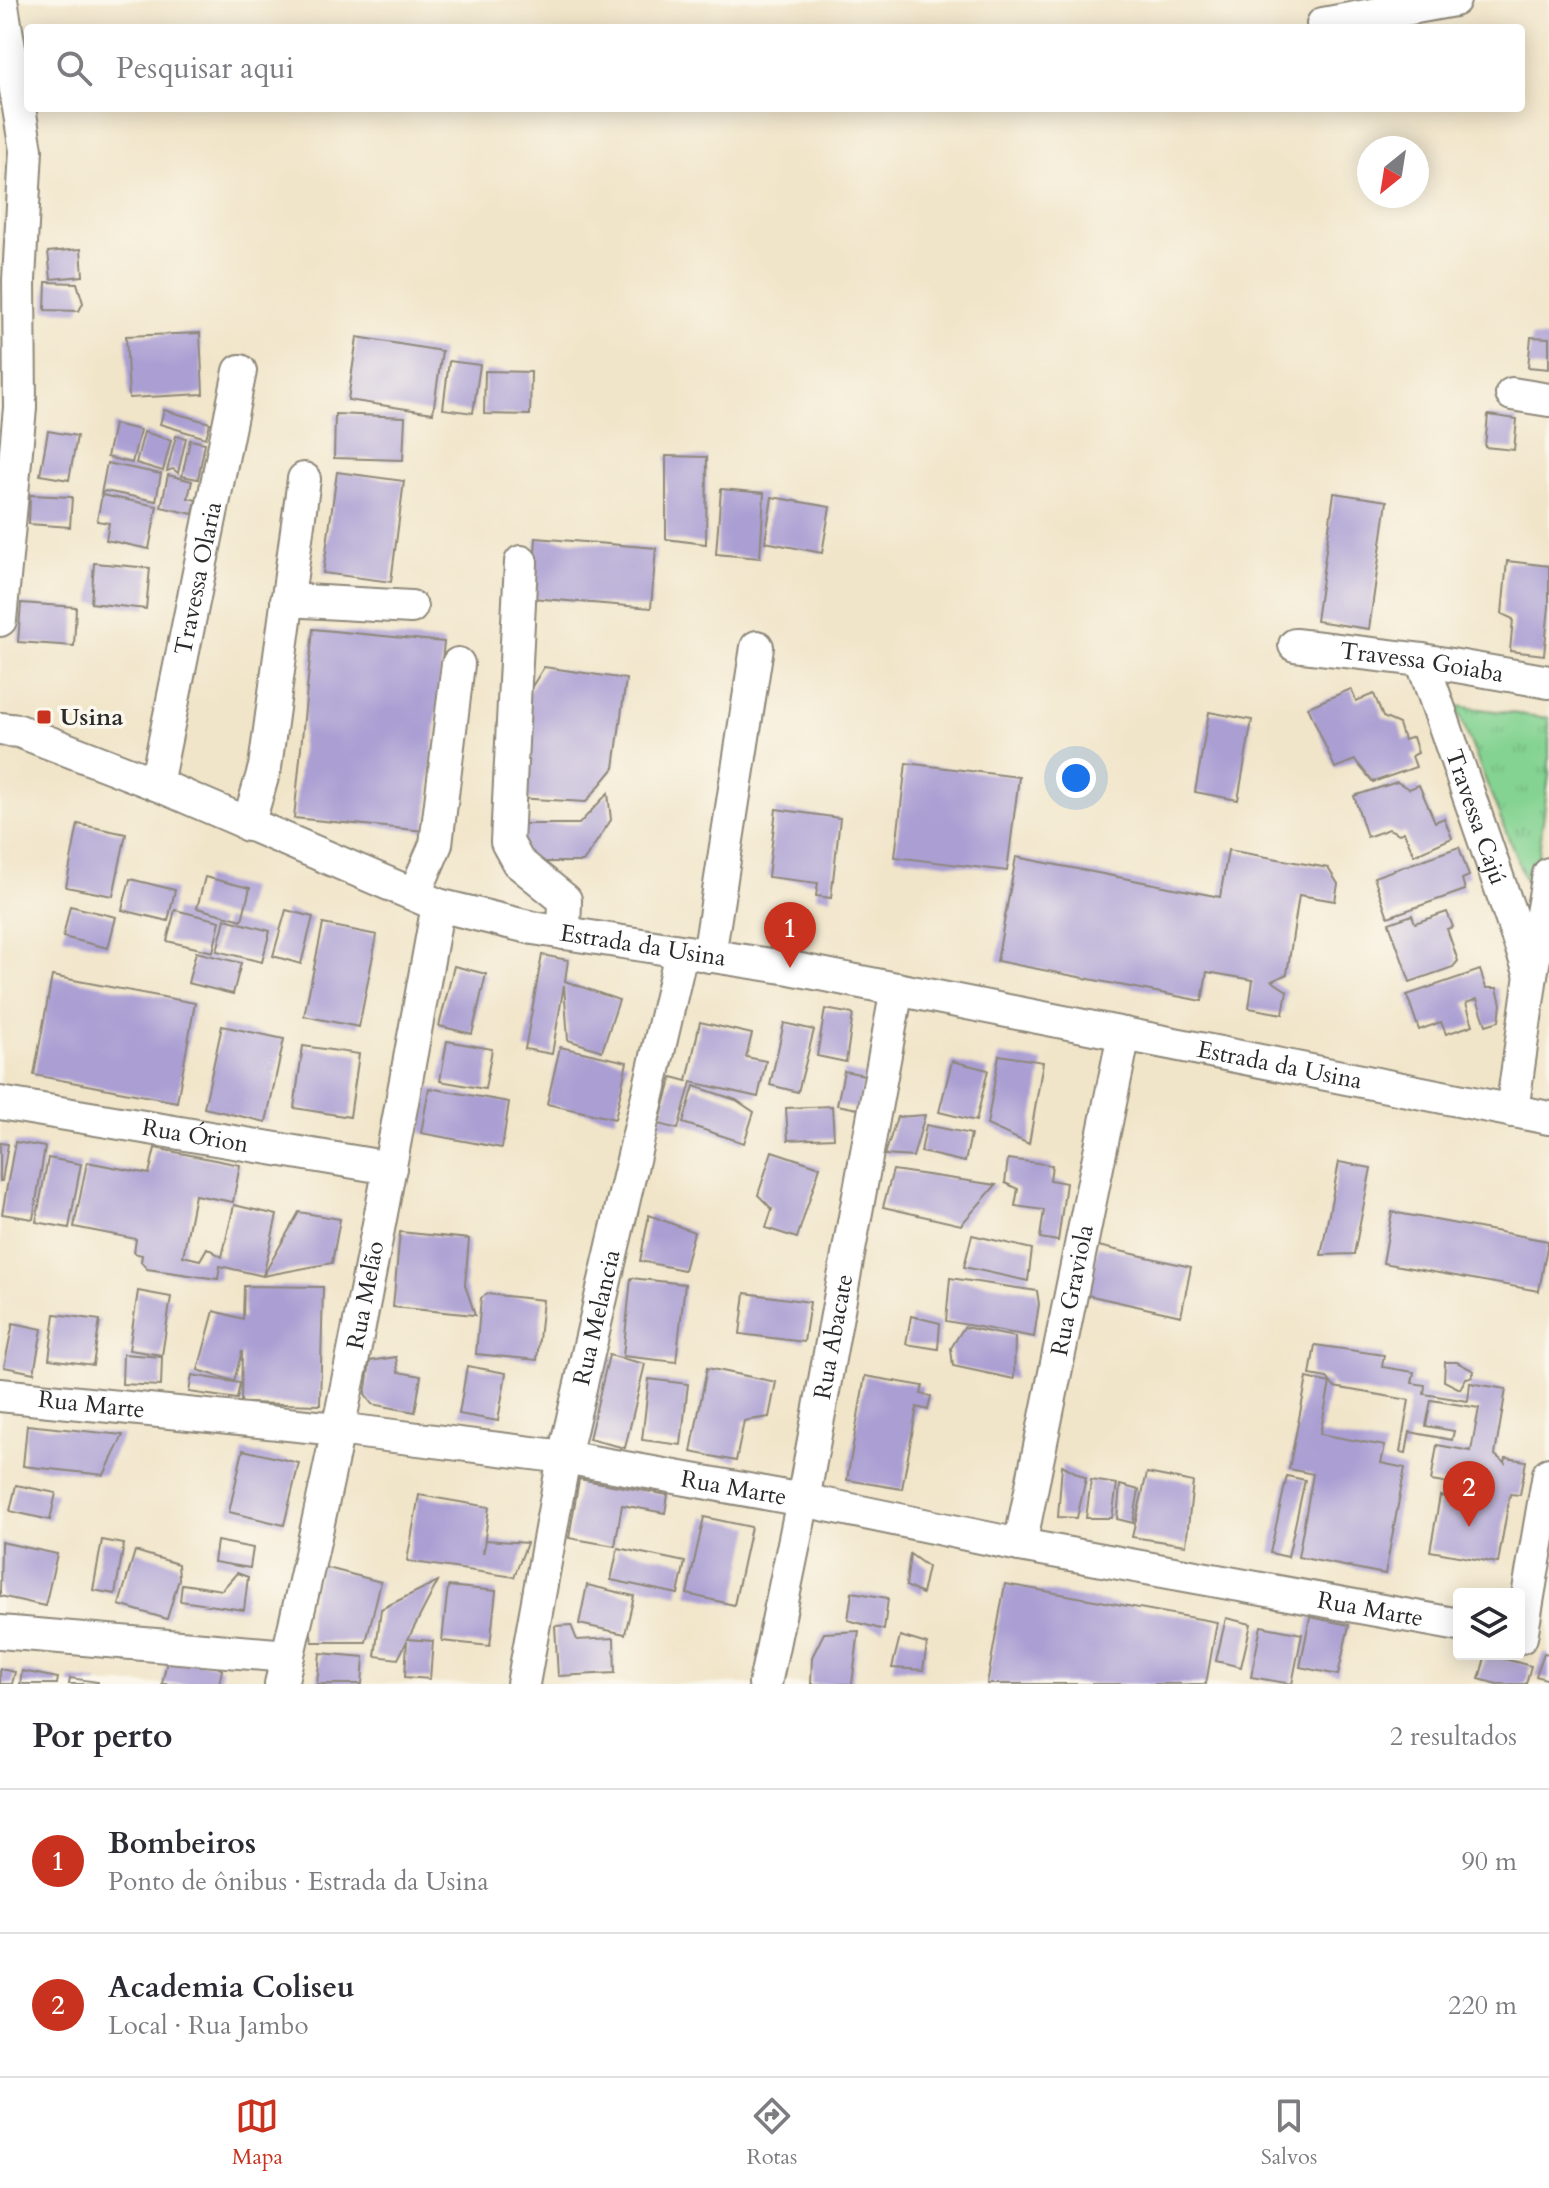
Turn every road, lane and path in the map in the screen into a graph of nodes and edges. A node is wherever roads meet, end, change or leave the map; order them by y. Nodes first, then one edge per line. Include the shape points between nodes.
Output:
1 (1, 0) edge
2 (1454, 0) edge
3 (1323, 24) dead end
4 (13, 151) edge
5 (240, 371) dead end
6 (1512, 394) dead end
7 (1549, 400) edge
8 (304, 479) dead end
9 (521, 562) dead end
10 (287, 600) junction
11 (411, 607) dead end
12 (0, 620) edge
13 (1295, 645) dead end
14 (757, 647) dead end
15 (1422, 660) junction
16 (458, 664) dead end
17 (1549, 682) edge
18 (0, 729) edge
19 (156, 784) junction
20 (248, 825) junction
21 (1549, 874) edge
22 (426, 899) junction
23 (564, 933) junction
24 (695, 954) junction
25 (1531, 975) junction
26 (897, 989) junction
27 (1124, 1034) junction
28 (0, 1103) edge
29 (1512, 1111) junction
30 (1549, 1118) edge
31 (390, 1168) junction
32 (0, 1395) edge
33 (337, 1429) junction
34 (564, 1457) junction
35 (1549, 1474) edge
36 (803, 1500) junction
37 (1020, 1545) junction
38 (1453, 1624) edge
39 (0, 1632) edge
40 (1530, 1638) edge
41 (284, 1670) edge
42 (523, 1684) edge
43 (765, 1684) edge

1 - 4 street
2 - 3 street
4 - 12 street via 20,408
5 - 19 street, Travessa Olaria
6 - 7 street
8 - 10 street
9 - 23 street via 507,842 518,862 565,900
10 - 11 street
10 - 20 street via 265,767
13 - 15 street, Travessa Goiaba
14 - 24 street, Rua Melancia
15 - 17 street, Travessa Goiaba
15 - 25 street, Travessa Cajú
16 - 22 street, Rua Melão
18 - 19 street, Estrada da Usina via 19,731
19 - 20 street, Estrada da Usina
20 - 22 street, Estrada da Usina
21 - 25 street
22 - 23 street, Estrada da Usina
22 - 31 street, Rua Melão
23 - 24 street, Estrada da Usina
24 - 26 street, Estrada da Usina
24 - 34 street, Rua Melancia
25 - 29 street
26 - 27 street, Estrada da Usina
26 - 36 street, Rua Abacate
27 - 29 street, Estrada da Usina
27 - 37 street, Rua Graviola
28 - 31 street, Rua Órion
29 - 30 street, Estrada da Usina
31 - 33 street, Rua Melão
32 - 33 street, Rua Marte
33 - 34 street, Rua Marte
33 - 41 street, Rua Melão
34 - 36 street, Rua Marte
34 - 42 street, Rua Melancia
35 - 40 street
36 - 37 street, Rua Marte
36 - 43 street, Rua Abacate
37 - 38 street, Rua Marte
39 - 41 street

